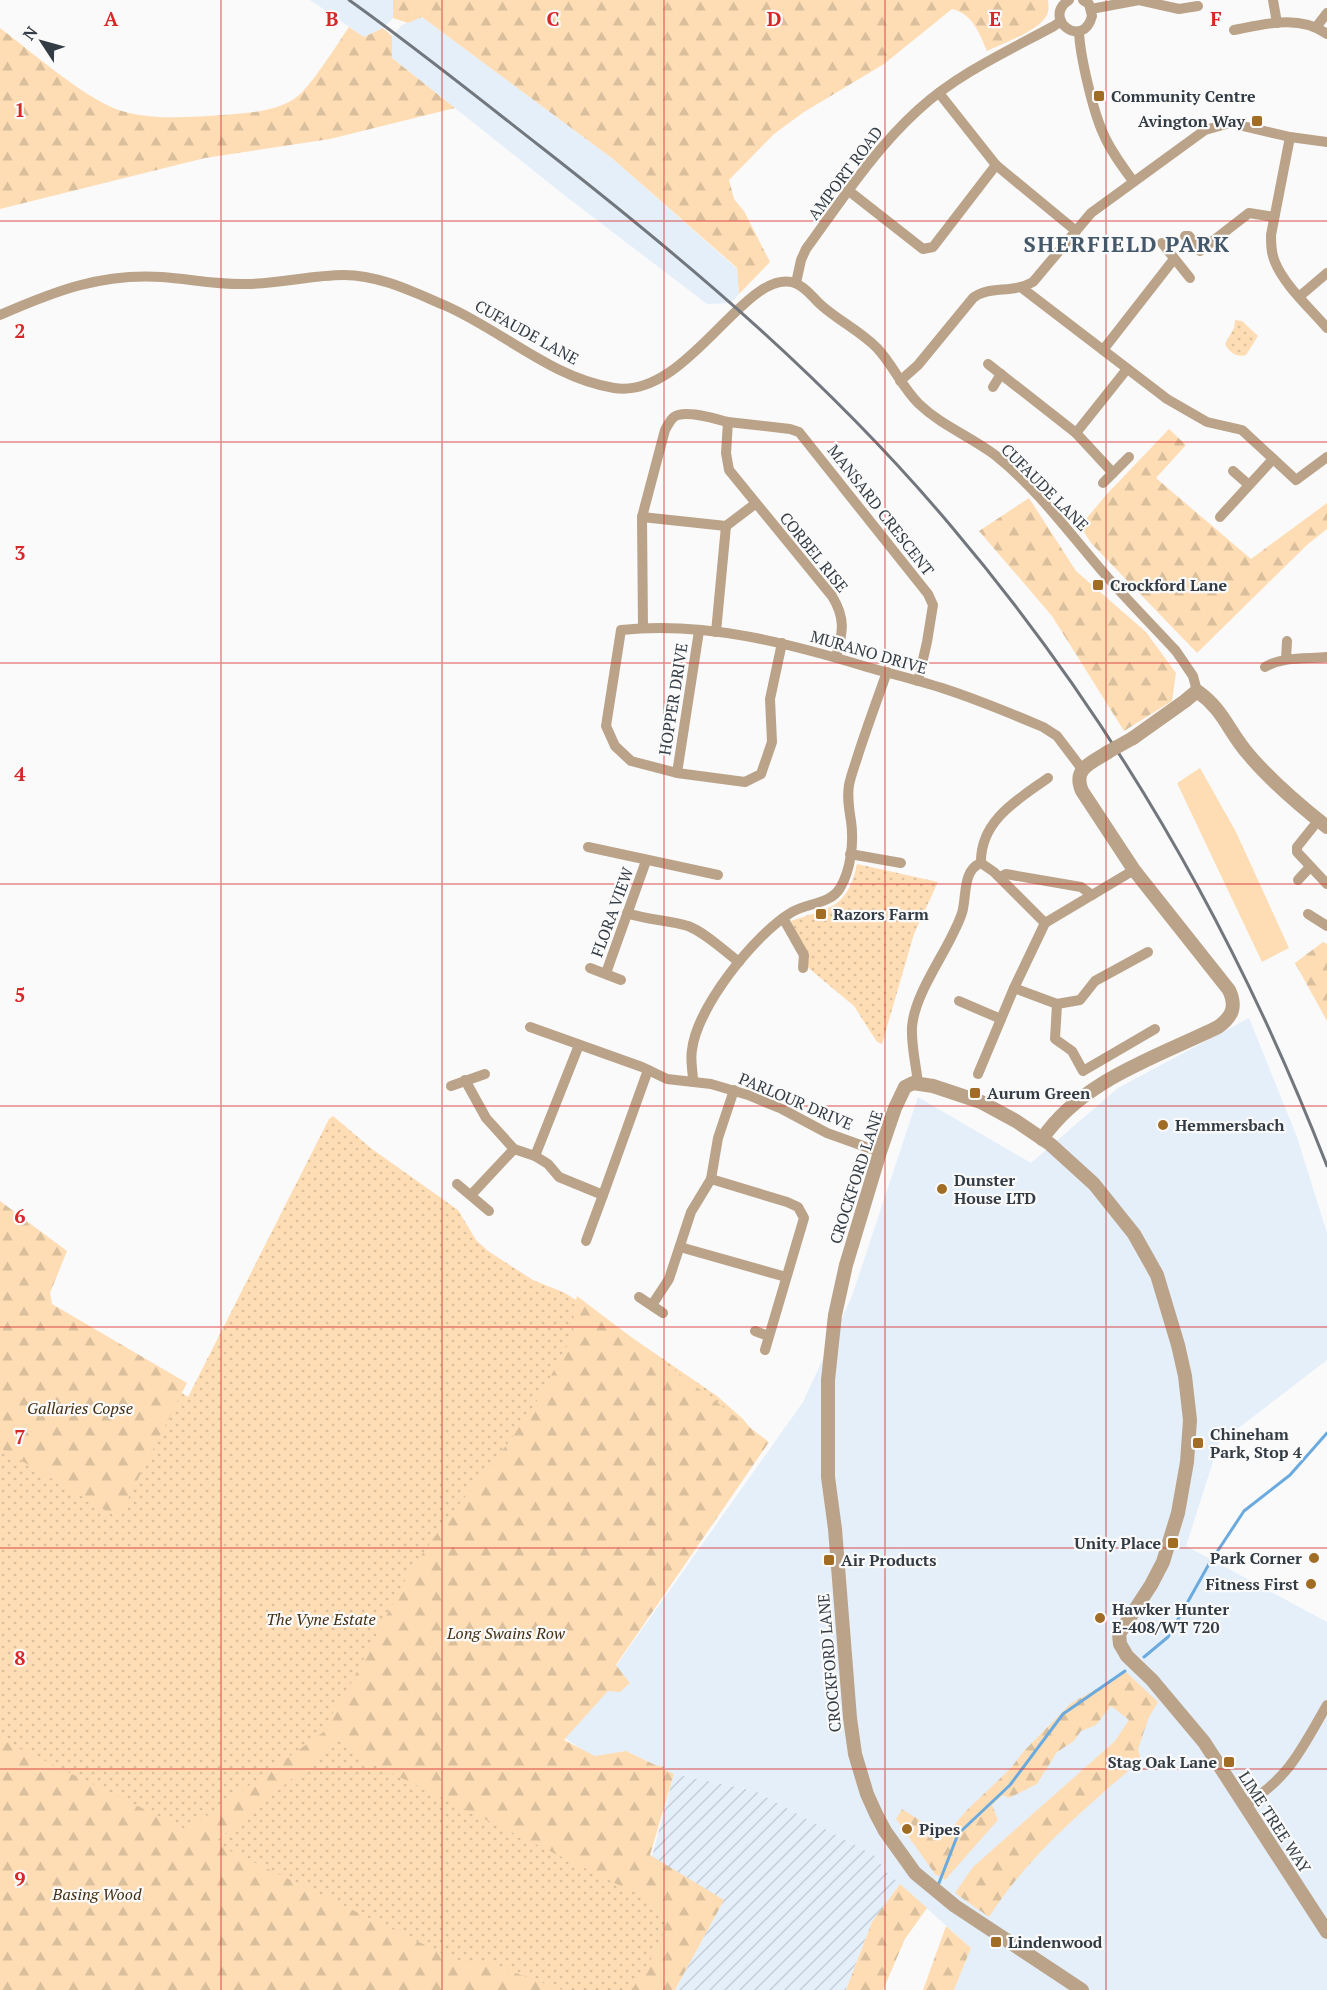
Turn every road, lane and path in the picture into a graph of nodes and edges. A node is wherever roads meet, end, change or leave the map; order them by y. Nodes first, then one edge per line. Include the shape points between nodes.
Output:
1 (1069, 0) edge
2 (1083, 0) edge
3 (1273, 0) edge
4 (1198, 6) dead end
5 (1091, 9) junction
6 (1327, 13) edge
7 (1061, 21) junction
8 (1277, 23) junction
9 (1317, 27) junction
10 (1234, 30) dead end
11 (1079, 32) junction
12 (1327, 34) edge
13 (939, 93) junction
14 (1290, 137) junction
15 (1327, 142) edge
16 (996, 165) junction
17 (1133, 181) junction
18 (849, 192) junction
19 (1274, 217) junction
20 (1076, 231) junction
21 (1185, 236) dead end
22 (1162, 243) dead end
23 (1174, 259) junction
24 (1327, 273) edge
25 (1190, 278) dead end
26 (796, 283) junction
27 (1022, 288) junction
28 (1300, 296) junction
29 (0, 315) edge
30 (1327, 328) edge
31 (1103, 350) junction
32 (988, 364) dead end
33 (1127, 369) junction
34 (1001, 374) junction
35 (900, 381) junction
36 (993, 387) dead end
37 (728, 422) junction
38 (1076, 433) junction
39 (1129, 457) dead end
40 (1327, 457) edge
41 (1273, 459) junction
42 (1233, 471) dead end
43 (1113, 473) junction
44 (1103, 483) dead end
45 (1249, 485) junction
46 (755, 504) junction
47 (642, 517) junction
48 (1220, 517) dead end
49 (726, 526) junction
50 (643, 627) junction
51 (699, 631) junction
52 (716, 632) junction
53 (1287, 641) dead end
54 (782, 643) junction
55 (836, 657) junction
56 (1327, 657) edge
57 (1286, 659) junction
58 (1265, 667) dead end
59 (886, 672) junction
60 (918, 681) junction
61 (1197, 691) junction
62 (1082, 770) junction
63 (677, 772) junction
64 (1048, 778) dead end
65 (1312, 827) dead end
66 (1327, 827) edge
67 (588, 847) dead end
68 (850, 854) junction
69 (646, 861) junction
70 (901, 863) dead end
71 (981, 863) junction
72 (1310, 867) junction
73 (1134, 870) junction
74 (718, 875) dead end
75 (1000, 877) junction
76 (1298, 880) dead end
77 (1327, 884) edge
78 (1092, 895) junction
79 (627, 913) junction
80 (1308, 914) dead end
81 (783, 918) junction
82 (1326, 921) edge
83 (1045, 923) junction
84 (1148, 952) dead end
85 (739, 962) junction
86 (590, 968) dead end
87 (803, 968) dead end
88 (606, 973) junction
89 (621, 980) dead end
90 (1014, 988) junction
91 (959, 1001) dead end
92 (1057, 1004) junction
93 (1001, 1019) junction
94 (530, 1028) dead end
95 (1155, 1029) dead end
96 (579, 1045) junction
97 (648, 1070) junction
98 (485, 1074) dead end
99 (978, 1074) dead end
100 (917, 1076) junction
101 (465, 1080) junction
102 (693, 1082) junction
103 (451, 1086) dead end
104 (734, 1090) junction
105 (1042, 1138) junction
106 (514, 1149) junction
107 (880, 1152) junction
108 (535, 1156) junction
109 (711, 1179) junction
110 (457, 1184) dead end
111 (603, 1195) junction
112 (471, 1196) junction
113 (489, 1211) dead end
114 (586, 1241) dead end
115 (680, 1247) junction
116 (786, 1277) junction
117 (639, 1297) dead end
118 (652, 1305) junction
119 (663, 1313) dead end
120 (755, 1331) dead end
121 (768, 1336) junction
122 (765, 1350) dead end
123 (1327, 1705) edge
124 (1244, 1806) junction
125 (1327, 1932) edge
126 (1082, 1990) edge

1 - 7 street via 1060,10
2 - 5 street
3 - 8 street
4 - 5 street via 1179,9 1139,0
5 - 11 street via 1091,22
6 - 9 street
7 - 11 street via 1067,29
7 - 13 street, AMPORT ROAD
8 - 9 street
8 - 10 street
9 - 12 street
11 - 17 street via 1102,132
13 - 16 street
13 - 18 street, AMPORT ROAD via 887,140
14 - 15 street
14 - 17 street via 1230,123 1205,130
14 - 19 street
16 - 18 street via 933,247 923,249
16 - 20 street
17 - 20 street via 1091,213
18 - 26 street, AMPORT ROAD via 806,249
19 - 21 street via 1249,213 1200,251
19 - 28 street via 1270,234 1275,264
20 - 27 street via 1033,282
22 - 23 street
23 - 25 street
23 - 31 street
24 - 28 street
26 - 29 street, CUFAUDE LANE via 778,282 764,288 675,370 622,389 561,370 484,324 443,305 388,283 348,275 244,284 161,277 110,278 62,289
26 - 35 street, CUFAUDE LANE via 862,334
27 - 31 street
27 - 35 street via 981,292 973,298
28 - 30 street
31 - 33 street
32 - 34 street
33 - 38 street
33 - 41 street via 1192,414 1242,430
34 - 36 street
34 - 38 street
35 - 61 street, CUFAUDE LANE via 929,413 994,455 1026,484 1176,651 1193,676
37 - 46 street via 729,470
37 - 47 street, MANSARD CRESCENT via 681,414 672,419 665,430
37 - 60 street, MANSARD CRESCENT via 799,432 928,594 933,604
38 - 43 street
39 - 43 street
40 - 41 street via 1296,480
41 - 45 street
42 - 45 street
43 - 44 street
45 - 48 street
46 - 49 street
46 - 55 street, CORBEL RISE via 840,609 844,621
47 - 49 street
47 - 50 street, MANSARD CRESCENT
49 - 52 street
50 - 51 street, MURANO DRIVE
50 - 63 street, MURANO DRIVE via 621,630 606,726 615,746 630,761
51 - 52 street, MURANO DRIVE
51 - 63 street, HOPPER DRIVE
52 - 54 street, MURANO DRIVE
53 - 57 street
54 - 55 street, MURANO DRIVE
54 - 63 street via 770,699 772,742 760,774 745,782
55 - 59 street, MURANO DRIVE
56 - 57 street
57 - 58 street
59 - 60 street, MURANO DRIVE
59 - 68 street via 849,782
60 - 62 street, MURANO DRIVE via 1043,727 1057,736
61 - 62 street, bridge
61 - 66 street via 1222,714 1247,753
62 - 73 street via 1078,777 1082,791
64 - 71 street via 1001,812 985,839
65 - 72 street via 1297,847 1299,856
67 - 69 street, FLORA VIEW
68 - 70 street
68 - 81 street via 839,891
69 - 74 street, FLORA VIEW
69 - 79 street, FLORA VIEW
71 - 75 street
71 - 100 street via 971,873 962,912 918,1004 912,1028
72 - 76 street
72 - 77 street
73 - 78 street
73 - 105 street via 1229,990 1234,1000 1232,1014 1218,1027 1097,1087 1075,1102
75 - 78 street via 1005,874 1081,887
75 - 83 street
78 - 83 street
79 - 85 street via 688,926
79 - 88 street, FLORA VIEW
80 - 82 street
81 - 85 street
81 - 87 street via 804,955
83 - 90 street
84 - 92 street via 1095,981 1080,1000
85 - 102 street via 706,1012 695,1037
86 - 88 street, FLORA VIEW
88 - 89 street, FLORA VIEW
90 - 92 street
90 - 93 street
91 - 93 street
92 - 95 street via 1055,1039 1072,1051 1083,1071
93 - 99 street
94 - 96 street, PARLOUR DRIVE
96 - 97 street, PARLOUR DRIVE
96 - 108 street
97 - 102 street, PARLOUR DRIVE via 667,1079
97 - 111 street
98 - 101 street
100 - 105 street via 981,1102
100 - 107 street, CROCKFORD LANE via 903,1089
101 - 103 street
101 - 106 street via 486,1118
102 - 104 street, PARLOUR DRIVE
104 - 107 street, PARLOUR DRIVE via 827,1133
104 - 109 street via 718,1138
105 - 124 street, LIME TREE WAY via 1083,1173 1134,1234 1157,1275 1185,1376 1190,1420 1178,1513 1163,1562 1119,1634 1120,1644 1126,1656 1184,1716
106 - 108 street
106 - 112 street
107 - 126 street, CROCKFORD LANE via 835,1315 828,1380 828,1477 850,1718 859,1770 885,1831 909,1867 934,1890
108 - 111 street via 559,1177
109 - 115 street via 691,1212
109 - 116 street via 787,1202 802,1212 802,1228
110 - 112 street
111 - 114 street
112 - 113 street
115 - 116 street
115 - 118 street via 669,1279
116 - 121 street
117 - 118 street
118 - 119 street
120 - 121 street
121 - 122 street
123 - 124 street via 1281,1778
124 - 125 street, LIME TREE WAY

